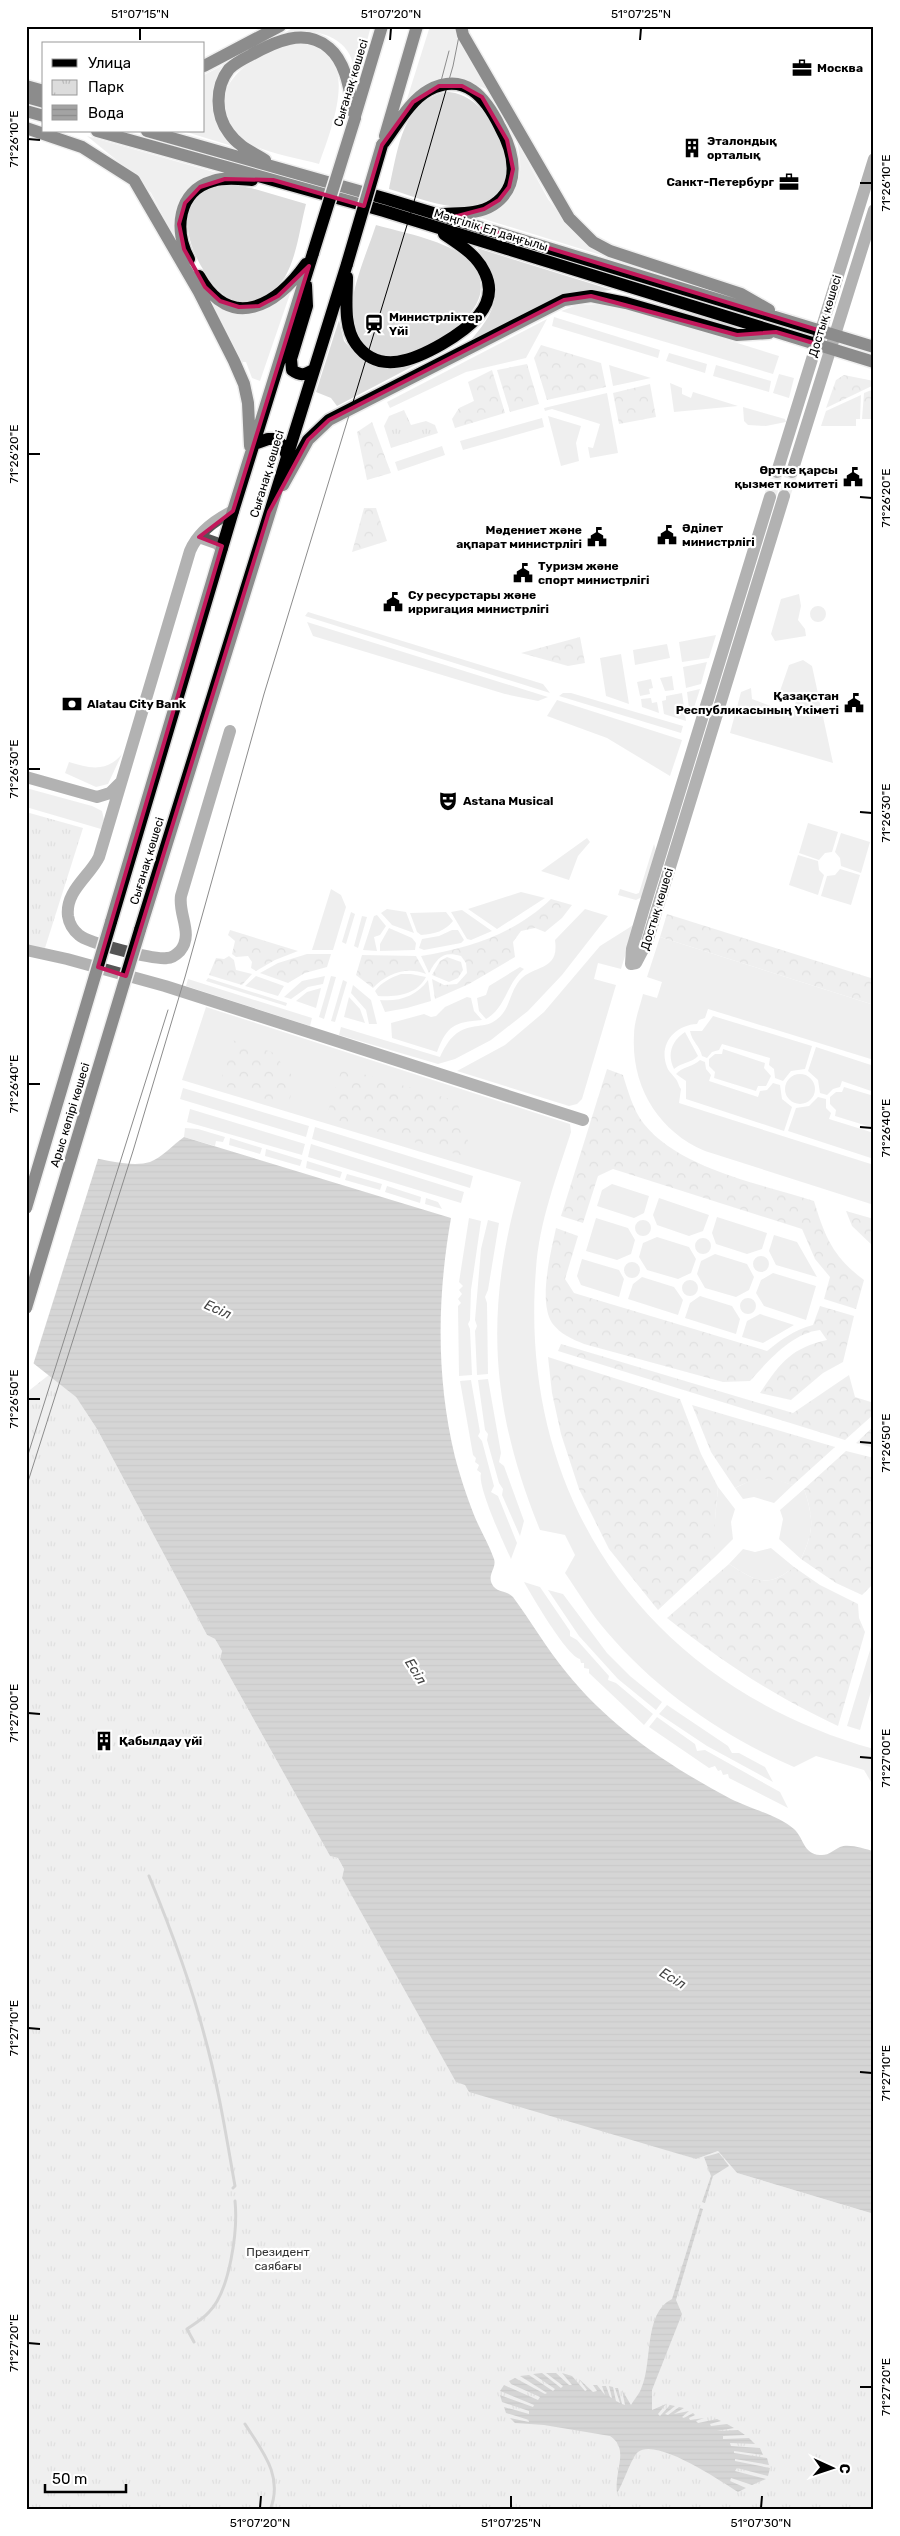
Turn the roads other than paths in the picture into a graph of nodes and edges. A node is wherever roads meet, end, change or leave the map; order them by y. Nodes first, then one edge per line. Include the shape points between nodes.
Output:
1 (280, 26) edge
2 (382, 26) edge
3 (418, 26) edge
4 (461, 26) edge
5 (205, 65) edge
6 (26, 86) edge
7 (42, 90) edge
8 (26, 97) edge
9 (42, 101) edge
10 (26, 111) edge
11 (42, 115) edge
12 (355, 118) junction
13 (26, 128) edge
14 (101, 132) edge
15 (151, 132) edge
16 (382, 145) junction
17 (874, 159) edge
18 (278, 168) junction
19 (273, 180) junction
20 (874, 210) edge
21 (436, 220) junction
22 (313, 253) junction
23 (347, 264) junction
24 (305, 278) junction
25 (788, 321) junction
26 (821, 331) junction
27 (776, 332) junction
28 (835, 335) junction
29 (817, 344) junction
30 (874, 347) edge
31 (830, 348) junction
32 (874, 362) edge
33 (314, 370) junction
34 (252, 450) junction
35 (287, 456) junction
36 (778, 472) tunnel mouth
37 (792, 472) tunnel mouth
38 (784, 496) tunnel mouth
39 (770, 497) tunnel mouth
40 (233, 511) junction
41 (269, 512) junction
42 (199, 537) junction
43 (222, 548) junction
44 (230, 731) dead end
45 (26, 777) edge
46 (122, 779) junction
47 (111, 922) joint
48 (140, 930) joint
49 (26, 950) edge
50 (583, 1120) dead end
51 (26, 1208) edge
52 (26, 1308) edge

1 - 5 main road
2 - 12 main road, Сығанақ көшесі
3 - 16 main road, Сығанақ көшесі
4 - 25 main road via 463,35 569,218 593,242 610,251 740,294
6 - 7 main road
8 - 9 main road
10 - 11 main road
12 - 18 main road via 341,66 322,43 306,38 284,39 236,63 225,75 219,94 223,125 241,146
12 - 22 main road, Сығанақ көшесі, bridge
13 - 34 main road via 82,147 134,180 199,292 234,361 248,403
14 - 19 main road, Мәңгілік Ел даңғылы
15 - 18 main road, Мәңгілік Ел даңғылы
16 - 21 main road via 413,102 440,86 462,86 482,97 490,107 511,150 513,169 509,187 499,200 484,209
16 - 23 main road, Сығанақ көшесі, bridge
17 - 26 street, Достық көшесі
18 - 21 main road, Мәңгілік Ел даңғылы
19 - 21 main road, Мәңгілік Ел даңғылы
19 - 22 main road via 215,180 200,186 185,202 181,212 180,234 184,249 211,294 230,305 249,308 278,296 295,280
20 - 28 street, Достық көшесі
21 - 23 main road via 478,262 486,275 488,295 474,323 421,356 401,362 386,362 370,357 357,345 351,336 347,317
21 - 25 main road, Мәңгілік Ел даңғылы
21 - 27 main road, Мәңгілік Ел даңғылы
22 - 24 main road, Сығанақ көшесі
23 - 33 main road, Сығанақ көшесі
24 - 33 main road via 307,306 291,359 292,370 298,374
24 - 34 main road, Сығанақ көшесі
25 - 26 main road, Мәңгілік Ел даңғылы
26 - 28 main road, Мәңгілік Ел даңғылы
26 - 29 street, Достық көшесі
27 - 29 main road, Мәңгілік Ел даңғылы
27 - 41 main road via 737,335 592,296 564,300 329,420 308,440
28 - 30 main road, Мәңгілік Ел даңғылы
28 - 31 street, Достық көшесі
29 - 31 main road, Мәңгілік Ел даңғылы
29 - 36 street, Достық көшесі
31 - 32 main road, Мәңгілік Ел даңғылы
31 - 37 street, Достық көшесі
33 - 35 main road, Сығанақ көшесі
34 - 35 main road via 268,439 276,439
34 - 40 main road, Сығанақ көшесі
35 - 41 main road, Сығанақ көшесі
38 - 39 street, Достық көшесі via 647,942 641,957 631,964 632,949
40 - 42 street via 210,525
40 - 43 main road, Сығанақ көшесі
41 - 48 main road, Сығанақ көшесі
42 - 43 street
42 - 46 street via 190,551
43 - 47 main road, Сығанақ көшесі
44 - 46 street via 181,896 180,913 186,929 184,943 181,950 168,958 144,956 86,939 74,930 68,915 70,898 94,868 99,856
45 - 46 street via 97,797 110,793
47 - 51 main road, Арыс көпірі көшесі, bridge
48 - 52 main road, Арыс көпірі көшесі, bridge
49 - 50 street via 67,958 165,986

